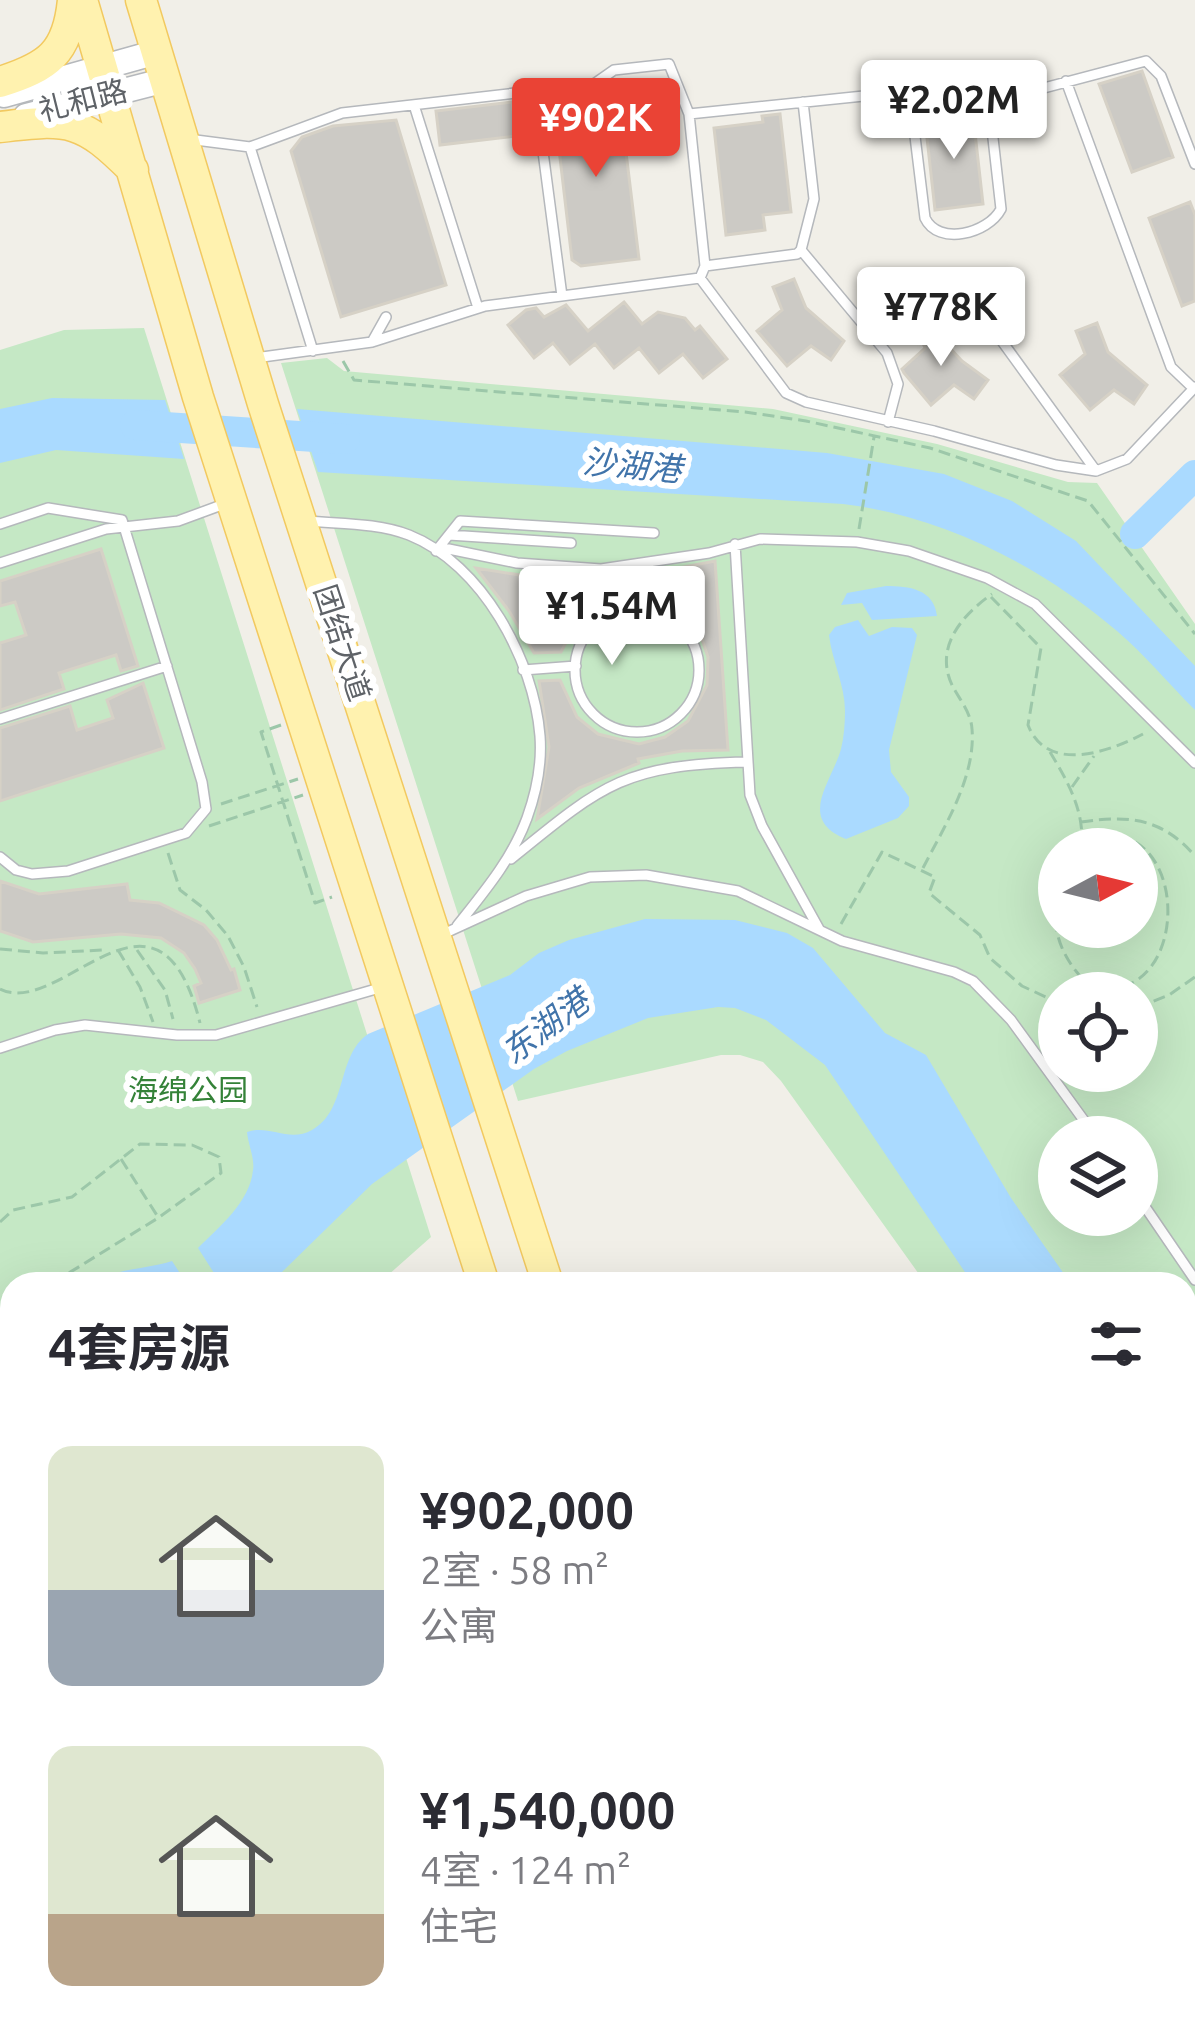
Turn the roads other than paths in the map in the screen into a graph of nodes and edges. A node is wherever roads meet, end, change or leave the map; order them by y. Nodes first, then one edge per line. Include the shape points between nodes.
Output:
1 (77, 0) edge
2 (141, 0) edge
3 (162, 66) junction
4 (107, 80) junction
5 (1066, 81) junction
6 (0, 82) edge
7 (535, 91) junction
8 (0, 96) edge
9 (803, 102) junction
10 (989, 104) junction
11 (414, 105) junction
12 (913, 112) junction
13 (689, 114) junction
14 (0, 125) edge
15 (183, 139) junction
16 (250, 147) junction
17 (1195, 164) edge
18 (133, 170) junction
19 (801, 250) junction
20 (705, 266) junction
21 (700, 278) junction
22 (562, 296) junction
23 (478, 308) junction
24 (386, 317) dead end
25 (876, 340) junction
26 (372, 342) junction
27 (314, 351) junction
28 (249, 358) junction
29 (1194, 388) edge
30 (888, 422) junction
31 (1096, 471) junction
32 (228, 489) junction
33 (303, 520) junction
34 (0, 524) edge
35 (124, 527) junction
36 (653, 533) dead end
37 (449, 536) junction
38 (571, 543) dead end
39 (735, 544) junction
40 (438, 549) junction
41 (0, 563) edge
42 (576, 665) junction
43 (167, 666) junction
44 (524, 670) junction
45 (0, 718) edge
46 (747, 762) junction
47 (1195, 763) edge
48 (0, 857) edge
49 (504, 865) junction
50 (820, 930) junction
51 (446, 933) junction
52 (390, 992) junction
53 (0, 1048) edge
54 (1080, 1116) edge
55 (1158, 1226) edge
56 (480, 1272) edge
57 (544, 1272) edge
58 (1190, 1272) edge

1 - 4 main road, 团结大道
1 - 6 main road via 54,54 36,71
2 - 3 main road, 团结大道
3 - 4 street, 礼和路
3 - 15 main road, 团结大道
4 - 8 street, 礼和路
4 - 14 street, 礼和路
4 - 18 main road, 团结大道
5 - 10 lane
5 - 17 lane via 1131,62 1153,64
5 - 29 lane via 1171,367
7 - 11 lane
7 - 13 lane via 669,64
7 - 22 lane
9 - 12 lane via 883,94
9 - 13 lane
9 - 19 lane via 814,199
10 - 12 lane
10 - 12 lane via 1001,209 988,224 946,236 925,218
11 - 16 lane via 342,113
11 - 23 lane
13 - 20 lane
14 - 18 main road via 77,126
15 - 16 lane
15 - 28 main road, 团结大道
16 - 27 lane
18 - 32 main road, 团结大道
19 - 20 lane
19 - 25 lane
20 - 21 lane
21 - 22 lane
21 - 30 lane via 786,393
22 - 23 lane
23 - 26 lane
24 - 26 lane
25 - 30 lane via 898,384
25 - 31 lane via 975,304
26 - 27 lane
27 - 28 lane
28 - 33 main road, 团结大道
29 - 31 lane via 1127,459
30 - 31 lane
32 - 35 lane via 178,521
32 - 52 main road, 团结大道
33 - 40 lane via 396,530
33 - 51 main road, 团结大道
34 - 35 lane via 49,508 122,520
35 - 41 lane
35 - 43 lane
36 - 37 lane via 460,521
37 - 38 lane
37 - 40 lane
39 - 40 lane via 601,569
39 - 46 lane
39 - 47 lane via 876,544 1003,586 1059,626
40 - 44 lane via 500,619
42 - 42 lane via 590,710 642,732 683,712 699,668 681,626 639,608 596,624
42 - 44 lane
43 - 45 lane
43 - 48 lane via 206,808 186,833 47,875
44 - 49 lane via 541,753 528,816
46 - 49 lane via 674,765 620,779
46 - 50 lane via 754,810
49 - 51 lane
50 - 51 lane via 738,891 609,875 551,886
50 - 54 lane via 954,971 987,994
51 - 57 main road, 团结大道 via 453,983
52 - 53 lane via 204,1036 85,1025
52 - 56 main road, 团结大道
55 - 58 lane

